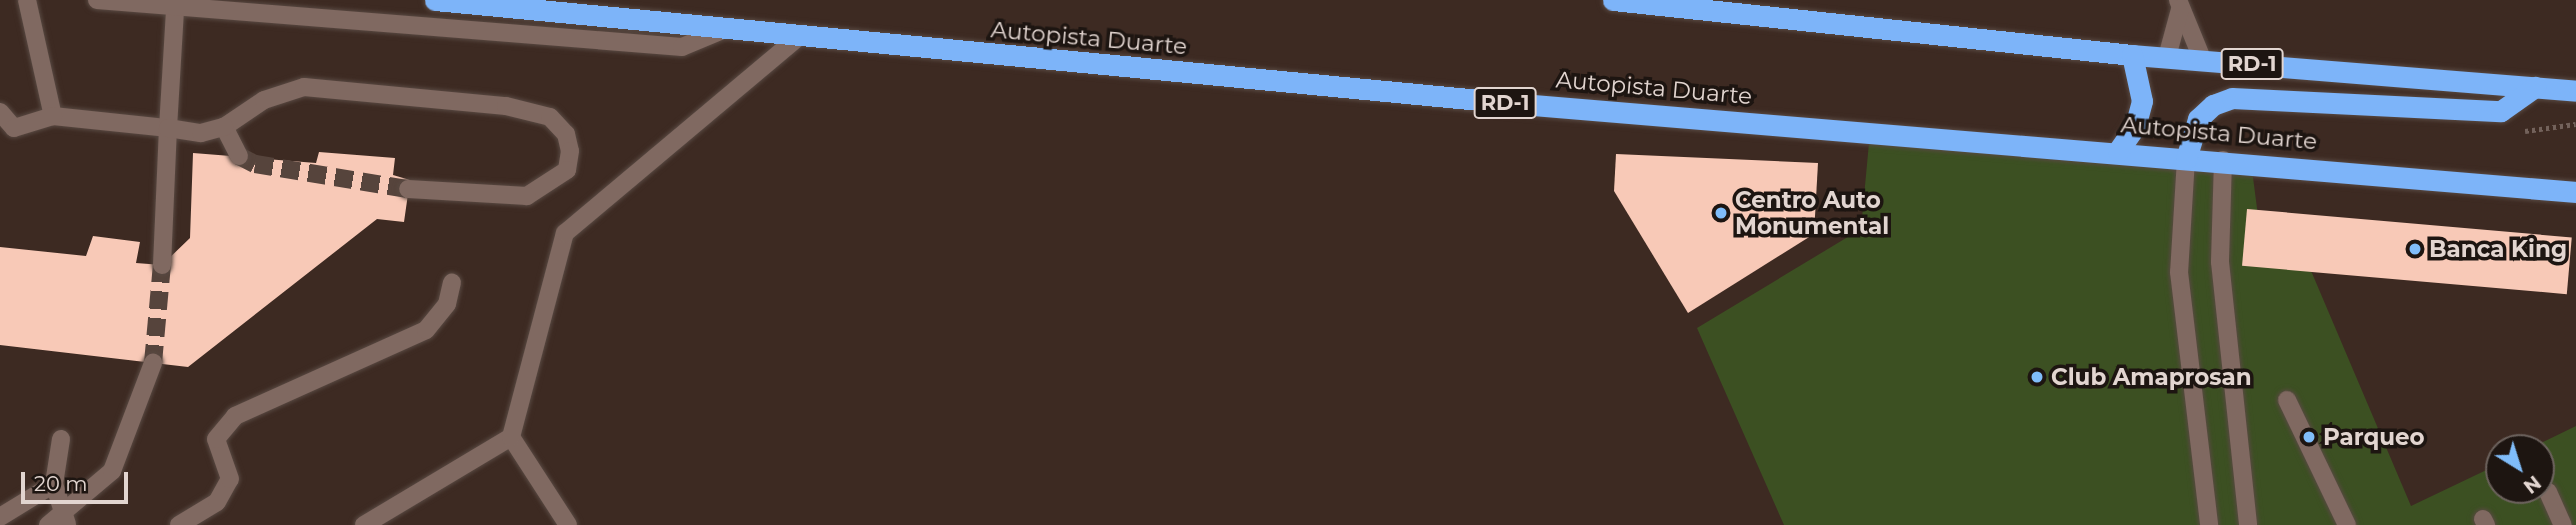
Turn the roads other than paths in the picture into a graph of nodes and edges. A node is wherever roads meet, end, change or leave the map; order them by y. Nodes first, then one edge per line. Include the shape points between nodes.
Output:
1 (27, 0) edge
2 (97, 0) edge
3 (435, 0) edge
4 (1613, 0) edge
5 (2179, 5) edge
6 (176, 9) junction
7 (720, 31) junction
8 (797, 38) junction
9 (2132, 55) junction
10 (2167, 57) junction
11 (2203, 61) junction
12 (2535, 87) junction
13 (2576, 91) edge
14 (0, 112) edge
15 (53, 116) junction
16 (224, 127) junction
17 (168, 128) junction
18 (2118, 151) junction
19 (239, 156) tunnel mouth
20 (2186, 159) junction
21 (2223, 160) junction
22 (408, 189) tunnel mouth
23 (2576, 192) edge
24 (162, 265) tunnel mouth
25 (452, 283) dead end
26 (153, 363) tunnel mouth
27 (2287, 400) dead end
28 (511, 437) junction
29 (61, 439) dead end
30 (54, 484) junction
31 (2553, 504) edge
32 (0, 517) edge
33 (60, 522) edge
34 (561, 522) edge
35 (179, 525) edge
36 (364, 525) edge
37 (2210, 525) edge
38 (2248, 525) edge
39 (2347, 525) edge
40 (2563, 525) edge

1 - 15 lane
2 - 6 lane
3 - 7 highway, Autopista Duarte / RD-1
4 - 9 highway, RD-1
5 - 10 lane
5 - 11 lane
6 - 7 lane via 682,47
6 - 17 lane
7 - 8 highway, Autopista Duarte / RD-1
8 - 18 highway, Autopista Duarte / RD-1 via 1535,105
8 - 28 lane via 565,233
9 - 10 highway, RD-1
9 - 18 highway via 2142,101 2135,127
10 - 11 highway, RD-1
11 - 12 highway, RD-1
12 - 13 highway, RD-1
12 - 20 highway via 2501,111 2232,98 2213,105 2198,119
14 - 15 lane via 14,128
15 - 17 lane
16 - 17 lane via 201,134
16 - 19 lane
16 - 22 lane via 264,100 304,87 506,106 550,117 565,134 570,151 568,170 527,196
17 - 24 lane
18 - 20 highway, Autopista Duarte / RD-1
20 - 21 highway, Autopista Duarte / RD-1
20 - 37 lane via 2179,272
21 - 23 highway, Autopista Duarte / RD-1
21 - 38 lane via 2220,262
25 - 35 lane via 447,304 426,330 235,416 216,439 230,479 217,502
26 - 33 lane via 112,471
27 - 39 lane
28 - 34 lane
28 - 36 lane
29 - 30 lane
30 - 32 lane
30 - 33 lane
31 - 40 lane

